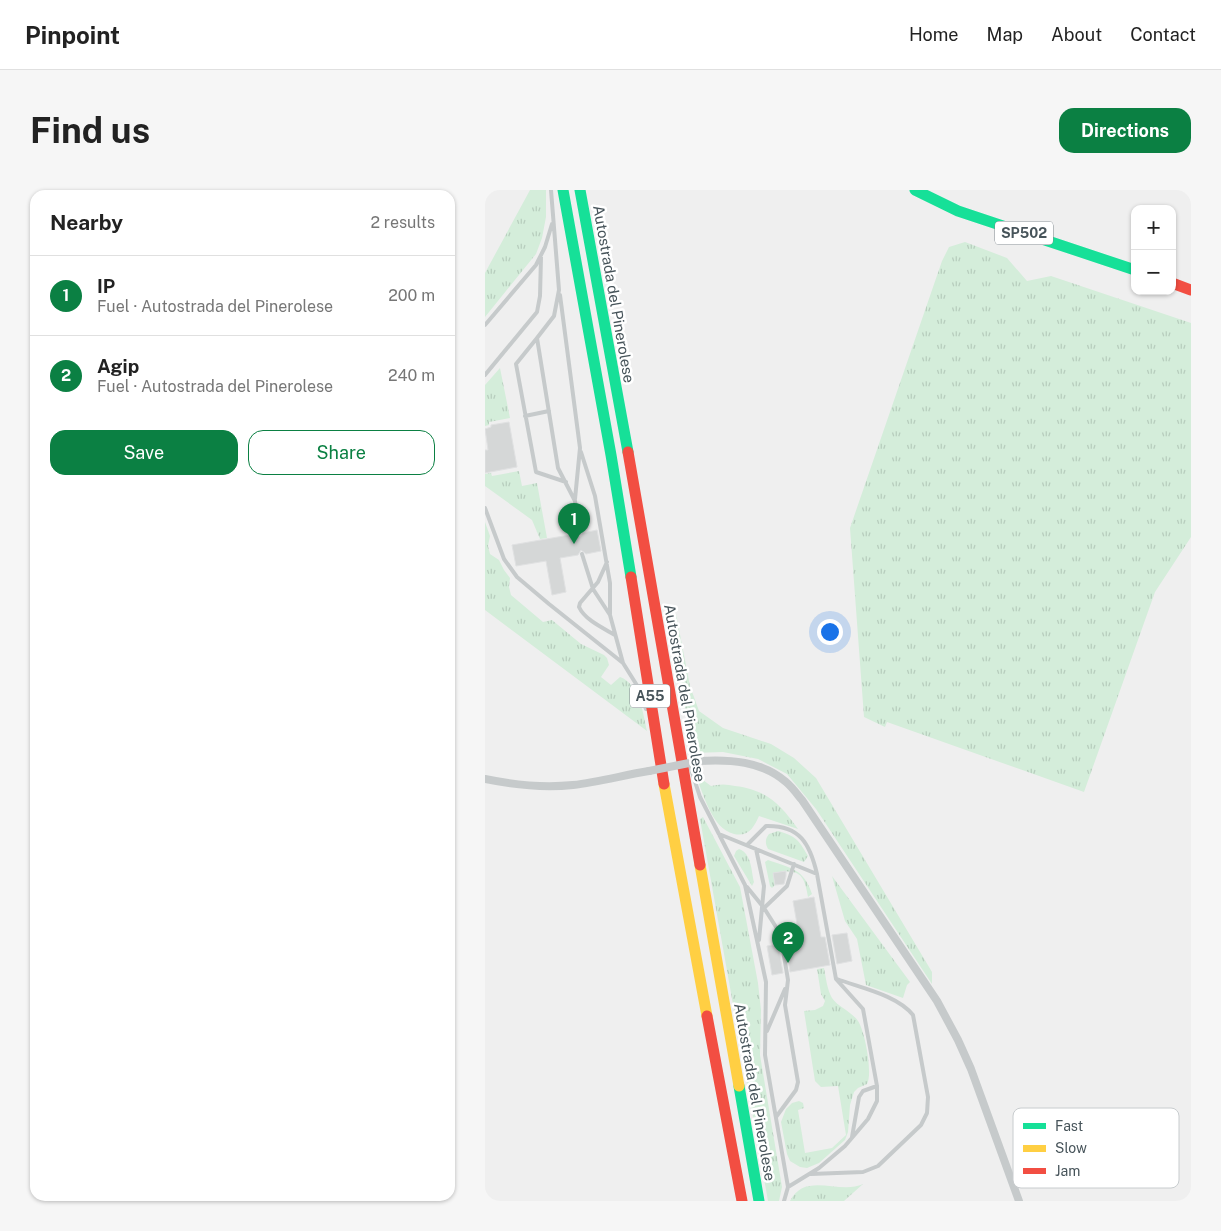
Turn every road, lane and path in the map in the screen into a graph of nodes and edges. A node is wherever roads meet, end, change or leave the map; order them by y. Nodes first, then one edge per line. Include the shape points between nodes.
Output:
1 (551, 190) edge
2 (563, 190) edge
3 (580, 190) edge
4 (915, 190) edge
5 (553, 222) junction
6 (541, 257) junction
7 (1131, 269) edge
8 (1176, 284) edge
9 (559, 290) junction
10 (1191, 290) edge
11 (485, 325) edge
12 (537, 338) junction
13 (485, 375) edge
14 (549, 411) junction
15 (525, 416) junction
16 (580, 448) junction
17 (566, 482) junction
18 (575, 501) junction
19 (485, 508) edge
20 (579, 533) dead end
21 (582, 554) dead end
22 (607, 562) junction
23 (650, 572) junction
24 (593, 589) junction
25 (610, 615) junction
26 (615, 636) junction
27 (669, 655) dead end
28 (623, 662) junction
29 (687, 757) dead end
30 (485, 779) edge
31 (665, 791) junction
32 (718, 833) junction
33 (747, 845) junction
34 (756, 849) junction
35 (794, 864) junction
36 (817, 874) junction
37 (745, 885) junction
38 (764, 908) junction
39 (759, 945) junction
40 (836, 979) junction
41 (788, 980) junction
42 (766, 1035) junction
43 (877, 1086) junction
44 (776, 1117) junction
45 (853, 1137) junction
46 (809, 1174) junction
47 (1013, 1184) edge
48 (788, 1187) junction
49 (1014, 1188) edge
50 (742, 1201) edge
51 (759, 1201) edge
52 (784, 1201) edge
53 (1019, 1201) edge

1 - 5 lane
2 - 31 main road, Autostrada del Pinerolese / A55 via 611,455
3 - 23 main road, Autostrada del Pinerolese / A55
4 - 7 main road, SP502 via 958,211
5 - 6 lane
5 - 9 lane
6 - 11 lane
6 - 13 lane via 537,312
8 - 10 main road
9 - 12 lane via 554,316
9 - 16 lane
12 - 14 lane
12 - 15 lane via 516,364
14 - 15 lane
14 - 17 lane via 558,468
15 - 17 lane via 536,472
16 - 18 lane
16 - 22 lane via 595,496
17 - 18 lane
18 - 20 lane
19 - 28 lane via 504,559 517,577
21 - 24 lane
22 - 24 lane
22 - 25 lane
23 - 27 lane
23 - 51 main road, Autostrada del Pinerolese / A55
24 - 25 lane
24 - 26 lane via 580,603 579,609
25 - 26 lane
26 - 28 lane
28 - 31 lane via 638,687 645,708
29 - 32 lane via 700,797
30 - 47 street, bridge via 540,786 573,785 699,761 731,761 767,770 786,782 802,800 937,1001 971,1069
31 - 50 main road, Autostrada del Pinerolese / A55
32 - 33 lane
32 - 37 lane
33 - 34 lane
33 - 36 lane via 766,826 792,831 803,839
34 - 35 lane
34 - 38 lane via 765,886
35 - 36 lane
35 - 38 lane via 787,886
36 - 40 lane
37 - 38 lane
37 - 39 lane
38 - 39 lane
38 - 41 lane via 781,938
39 - 42 lane via 767,982
40 - 43 lane via 863,1009
40 - 46 lane via 897,1000 913,1015 928,1097 927,1112 921,1125 878,1166 863,1172
41 - 42 lane
41 - 44 lane via 785,1005 798,1082 796,1090
42 - 44 lane via 765,1055
43 - 45 lane via 877,1101
43 - 45 lane via 863,1091 859,1097
44 - 48 lane
45 - 46 lane
46 - 48 lane
48 - 52 lane
49 - 53 street, bridge

